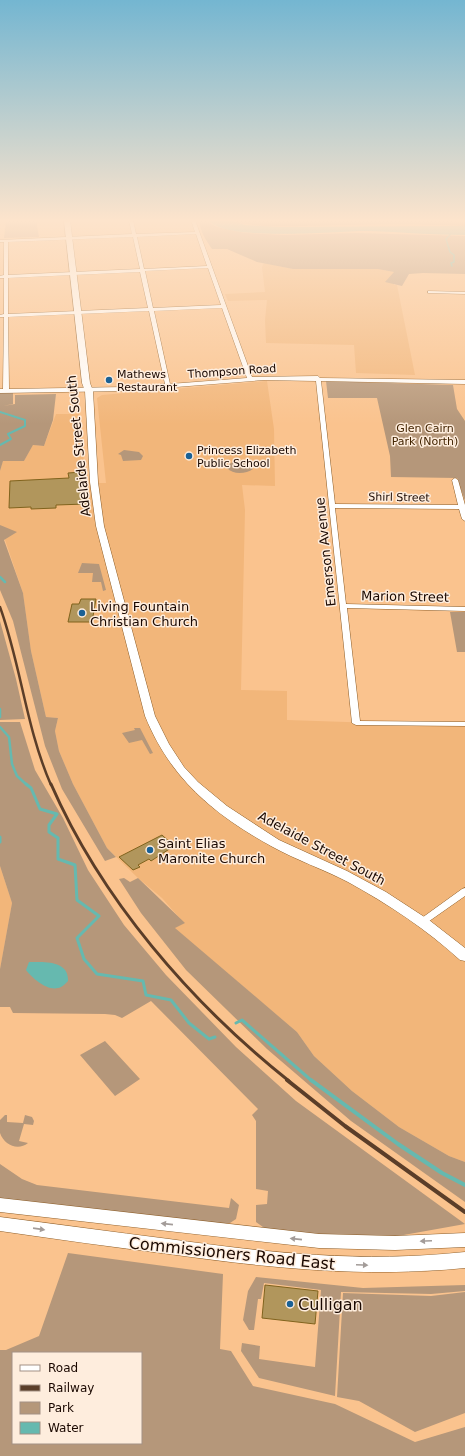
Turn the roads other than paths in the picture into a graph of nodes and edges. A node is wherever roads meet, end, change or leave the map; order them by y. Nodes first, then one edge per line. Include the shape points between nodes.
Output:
1 (7, 288) edge
2 (75, 288) edge
3 (146, 288) edge
4 (218, 288) edge
5 (430, 292) dead end
6 (465, 293) edge
7 (224, 306) junction
8 (150, 309) junction
9 (78, 313) junction
10 (0, 316) edge
11 (6, 316) junction
12 (318, 378) junction
13 (250, 379) junction
14 (465, 382) edge
15 (168, 386) junction
16 (3, 391) edge
17 (89, 391) junction
18 (455, 480) dead end
19 (332, 506) junction
20 (463, 507) edge
21 (465, 519) edge
22 (344, 606) junction
23 (465, 609) edge
24 (465, 724) edge
25 (465, 891) edge
26 (422, 922) junction
27 (465, 956) edge
28 (0, 1205) edge
29 (0, 1224) edge
30 (465, 1240) edge
31 (465, 1260) edge

1 - 11 street
2 - 9 main road, Adelaide Street South
3 - 8 street
4 - 7 street
5 - 6 street
7 - 8 street
7 - 13 street
8 - 9 street
8 - 15 street
9 - 11 street
9 - 17 main road, Adelaide Street South
10 - 11 street
11 - 16 street
12 - 13 street, Thompson Road
12 - 14 street, Thompson Road
12 - 19 street, Emerson Avenue
13 - 15 street, Thompson Road
15 - 17 street, Thompson Road
16 - 17 street, Thompson Road
17 - 26 main road, Adelaide Street South via 94,482 100,526 150,716 160,739 193,784 244,823 276,843 387,898
18 - 20 street
19 - 20 street, Shirl Street
19 - 22 street, Emerson Avenue
20 - 21 street
22 - 23 street, Marion Street
22 - 24 street, Emerson Avenue via 356,723
25 - 26 street
26 - 27 main road, Adelaide Street South
30 -> 28 main road, Commissioners Road East via 395,1243 319,1241
29 -> 31 main road, Commissioners Road East via 242,1257 323,1264 377,1266

